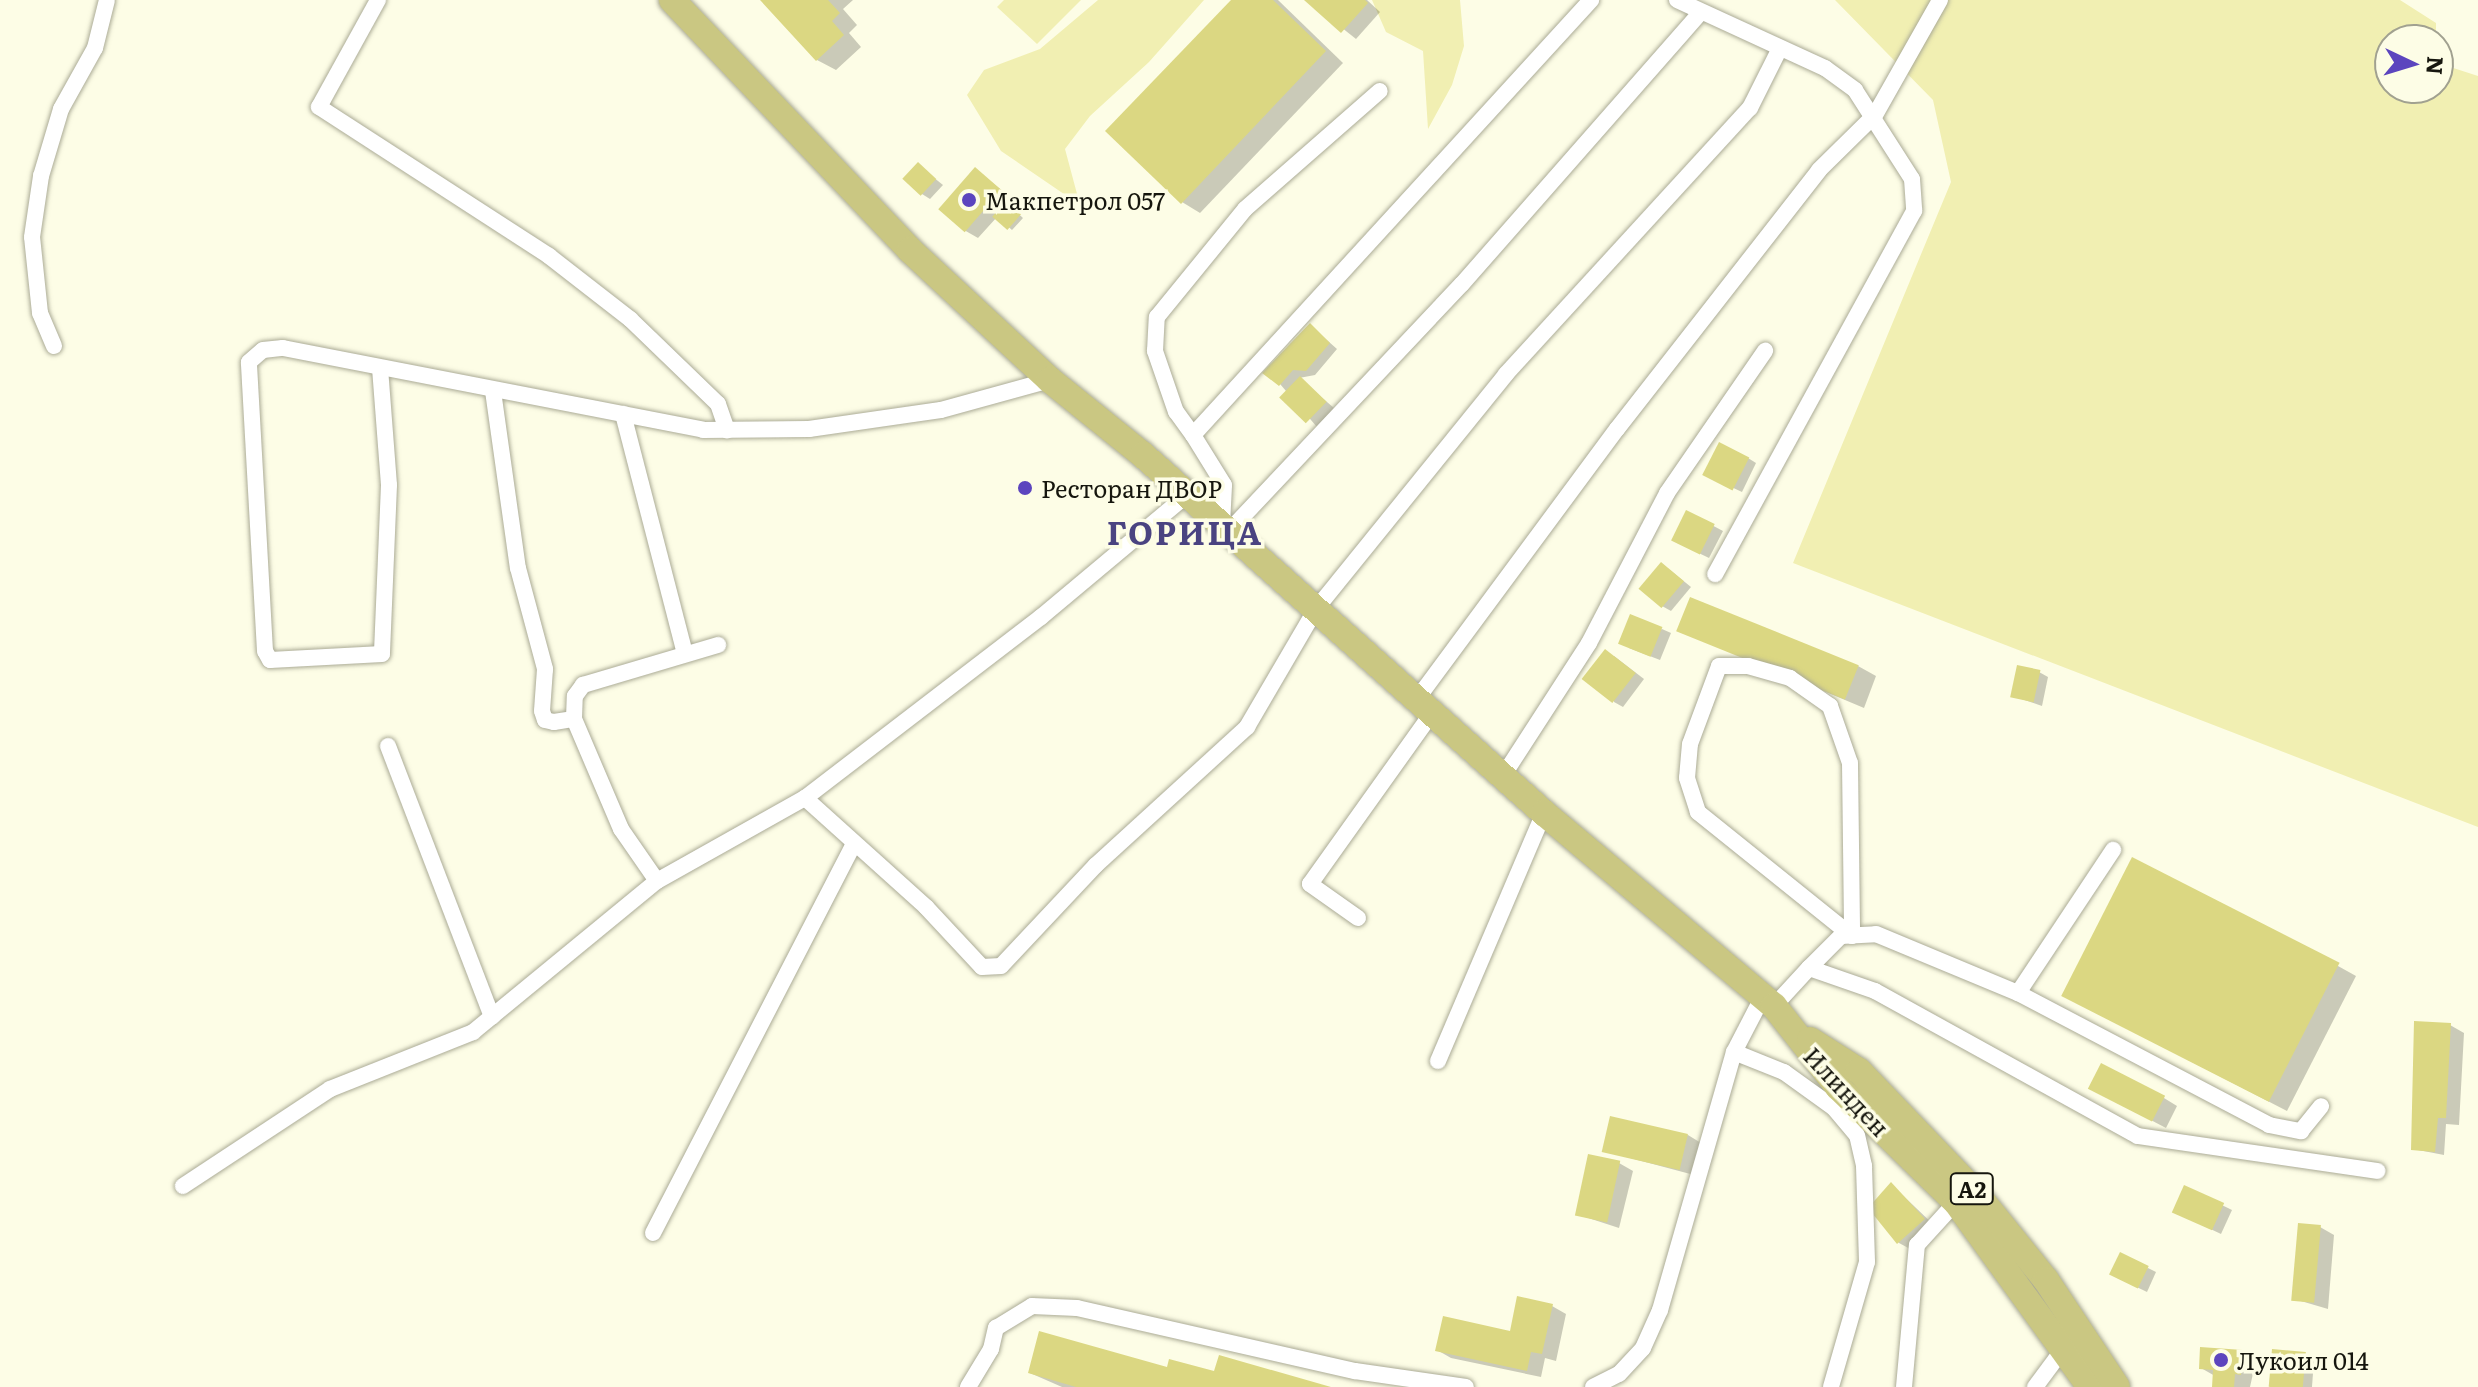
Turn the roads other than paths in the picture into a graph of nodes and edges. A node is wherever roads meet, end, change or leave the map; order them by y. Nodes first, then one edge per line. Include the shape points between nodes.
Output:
1 (107, 0) edge
2 (378, 0) edge
3 (672, 0) edge
4 (1591, 0) edge
5 (1677, 0) edge
6 (1940, 0) edge
7 (1700, 13) junction
8 (1779, 50) junction
9 (1380, 91) dead end
10 (1875, 115) junction
11 (54, 346) dead end
12 (1765, 351) dead end
13 (380, 368) junction
14 (1050, 380) junction
15 (493, 391) junction
16 (623, 414) junction
17 (727, 430) junction
18 (1193, 435) junction
19 (1188, 494) junction
20 (1226, 527) junction
21 (1715, 574) dead end
22 (1316, 609) junction
23 (718, 645) dead end
24 (685, 653) junction
25 (1425, 706) junction
26 (574, 719) junction
27 (388, 746) dead end
28 (1503, 776) junction
29 (805, 798) junction
30 (1544, 813) junction
31 (853, 846) junction
32 (2113, 850) dead end
33 (657, 881) junction
34 (1358, 918) dead end
35 (1852, 936) junction
36 (1809, 968) junction
37 (2018, 993) junction
38 (1768, 1001) junction
39 (492, 1017) junction
40 (1791, 1027) junction
41 (1734, 1052) junction
42 (1438, 1061) dead end
43 (2321, 1106) dead end
44 (2377, 1171) dead end
45 (183, 1186) dead end
46 (1956, 1202) junction
47 (653, 1233) dead end
48 (2064, 1348) junction
49 (968, 1387) edge
50 (1466, 1387) edge
51 (1593, 1387) edge
52 (1831, 1387) edge
53 (1904, 1387) edge
54 (2035, 1387) edge
55 (2090, 1387) edge
56 (2117, 1387) edge

1 - 11 street via 95,48 61,109 41,176 32,237 40,313
2 - 17 street via 319,107 549,256 630,319 718,404
3 - 14 main road, A2 via 910,250
4 - 18 street
5 - 7 street
6 - 10 street
7 - 8 street
7 - 20 street via 1462,284
8 - 10 street via 1825,68 1855,90
8 - 22 street via 1750,108 1506,374
9 - 18 street via 1245,209 1157,317 1155,351 1176,412
10 - 21 street via 1912,179 1914,211
10 - 25 street via 1819,170 1771,231
12 - 28 street via 1667,493 1589,643
13 - 13 street via 283,348 263,350 249,362 265,651 270,660 382,654 389,485
13 - 15 street
14 - 17 street via 941,410 809,429
14 - 19 main road, A2
15 - 16 street
15 - 26 street via 518,568 545,669 542,711 545,720
16 - 17 street
16 - 24 street
18 - 20 street via 1224,485
19 - 20 main road, A2
19 - 29 street via 1041,617
20 - 22 main road, A2
22 - 25 main road, A2
22 - 31 street via 1247,727 1096,865 1001,966 982,967 926,907
23 - 24 street
24 - 26 street via 583,685 575,696
25 - 28 main road, A2
25 - 34 street via 1310,884
26 - 33 street via 621,829
27 - 39 street
28 - 30 main road, A2
29 - 31 street
29 - 33 street
30 - 38 main road, A2
30 - 42 street
31 - 47 street
32 - 37 street
33 - 39 street
35 - 35 street via 1850,763 1830,706 1790,678 1748,666 1719,666 1690,744 1687,778 1698,812
35 - 36 street via 1841,936
35 - 37 street via 1876,934
36 - 38 street
36 - 44 street via 1875,991 2138,1136
37 - 43 street via 2269,1125 2301,1131
38 - 40 main road, A2
38 - 41 street
39 - 45 street via 473,1032 330,1089
40 - 46 main road, Илинден / A2 via 1838,1087
40 - 56 main road, Илинден / A2 via 1859,1071 1975,1192 2046,1280
41 - 51 street via 1660,1310 1643,1348 1619,1374
41 - 52 street via 1784,1072 1834,1108 1857,1135 1864,1166 1867,1262
46 - 48 main road, Илинден / A2
46 - 53 street via 1917,1245
48 - 54 street
48 - 55 main road, Илинден / A2
49 - 50 street via 991,1349 996,1328 1032,1306 1077,1308 1355,1371

